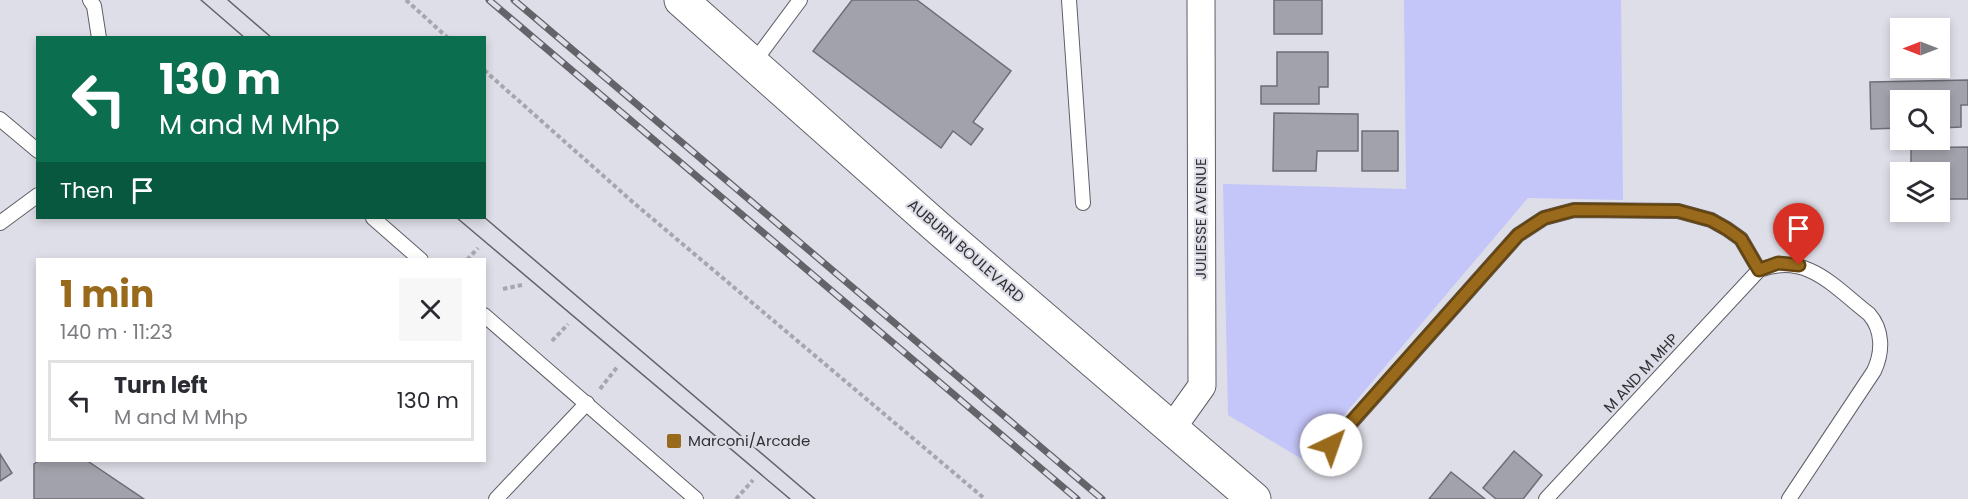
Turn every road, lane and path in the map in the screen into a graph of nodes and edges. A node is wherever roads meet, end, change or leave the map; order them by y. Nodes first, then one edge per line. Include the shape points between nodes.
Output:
1 (90, 0) edge
2 (406, 0) edge
3 (681, 0) edge
4 (800, 0) edge
5 (1069, 0) edge
6 (1201, 0) edge
7 (705, 11) edge
8 (99, 36) edge
9 (446, 36) edge
10 (754, 62) junction
11 (486, 72) edge
12 (0, 119) edge
13 (36, 149) edge
14 (36, 196) edge
15 (1083, 203) dead end
16 (374, 219) edge
17 (0, 223) edge
18 (478, 248) dead end
19 (419, 258) edge
20 (469, 258) edge
21 (1759, 270) junction
22 (522, 285) dead end
23 (503, 289) dead end
24 (486, 317) edge
25 (568, 324) dead end
26 (552, 341) dead end
27 (618, 366) dead end
28 (592, 399) junction
29 (1172, 428) junction
30 (1318, 460) dead end
31 (753, 480) dead end
32 (496, 499) edge
33 (696, 499) edge
34 (736, 499) edge
35 (985, 499) edge
36 (1254, 499) edge
37 (1546, 499) edge
38 (1789, 499) edge

1 - 8 lane
2 - 9 path
3 - 7 street, AUBURN BOULEVARD
4 - 10 lane
5 - 15 lane
6 - 29 street, JULIESSE AVENUE via 1202,386
7 - 10 street, AUBURN BOULEVARD
10 - 29 street, AUBURN BOULEVARD via 937,227
11 - 35 path via 635,204
12 - 13 lane
14 - 17 lane
16 - 19 lane
18 - 20 path
21 - 30 lane via 1741,239 1696,215 1678,211 1574,210 1544,218 1518,235
21 - 37 lane, M AND M MHP
21 - 38 lane via 1778,263 1799,265 1818,274 1875,320 1881,340 1879,360
22 - 23 path
24 - 28 lane
25 - 26 path
27 - 28 path
28 - 32 lane
28 - 33 lane
29 - 36 street, AUBURN BOULEVARD
31 - 34 path

